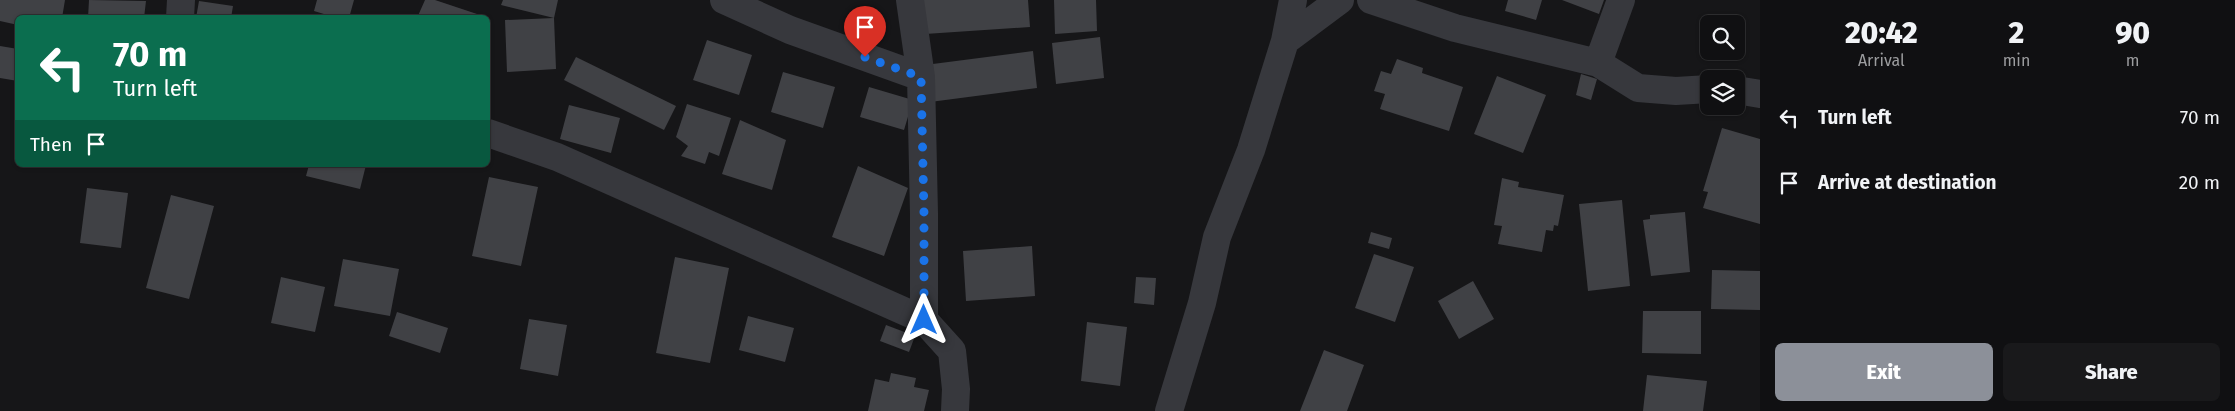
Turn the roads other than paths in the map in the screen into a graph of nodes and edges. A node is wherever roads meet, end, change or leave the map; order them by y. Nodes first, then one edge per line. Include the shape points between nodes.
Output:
1 (181, 0) edge
2 (724, 0) edge
3 (910, 0) edge
4 (1293, 0) edge
5 (1340, 0) edge
6 (1371, 0) edge
7 (1621, 0) edge
8 (180, 15) edge
9 (1286, 41) junction
10 (1598, 63) junction
11 (921, 77) junction
12 (1700, 90) edge
13 (1745, 92) edge
14 (1760, 94) edge
15 (490, 134) edge
16 (924, 320) junction
17 (955, 411) edge
18 (1169, 411) edge

1 - 8 street
2 - 11 street via 790,30
3 - 11 street
4 - 9 street
5 - 9 street
6 - 10 street via 1455,28
7 - 10 street
9 - 18 street via 1251,150 1217,237 1202,302
10 - 12 street via 1638,88
11 - 16 street
13 - 14 street
15 - 16 street via 557,157
16 - 17 street via 952,351

